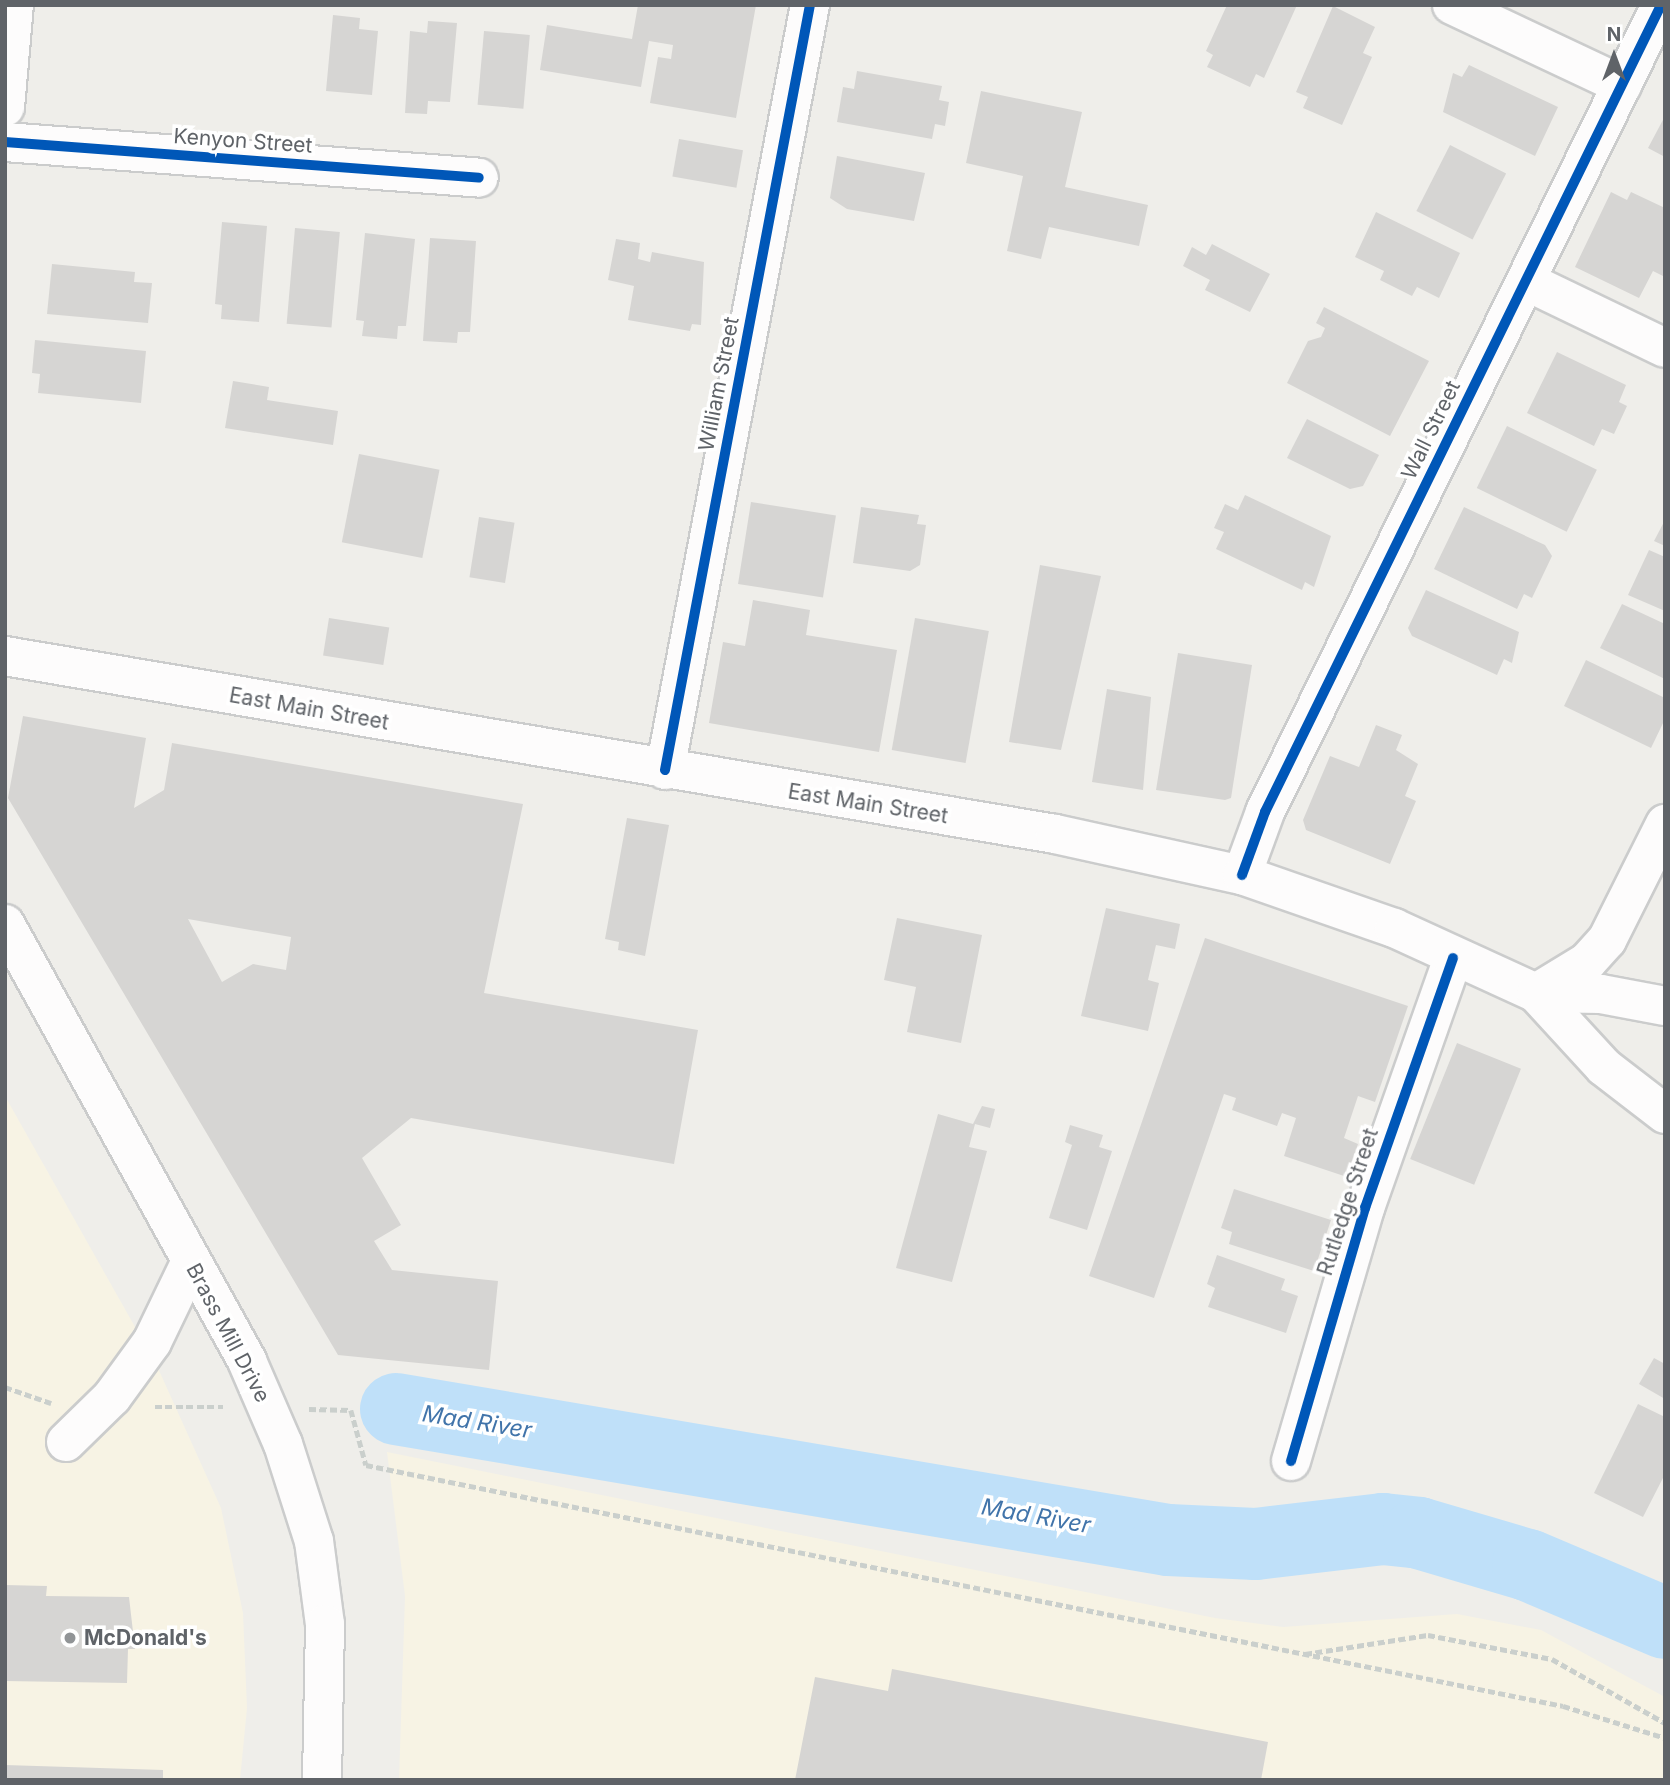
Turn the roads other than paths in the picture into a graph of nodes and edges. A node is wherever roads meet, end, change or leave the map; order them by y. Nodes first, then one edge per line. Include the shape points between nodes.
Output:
1 (14, 5) edge
2 (810, 5) edge
3 (1452, 5) edge
4 (1661, 5) edge
5 (1622, 85) junction
6 (5, 107) edge
7 (5, 142) edge
8 (479, 178) dead end
9 (1525, 281) junction
10 (1665, 348) edge
11 (5, 656) edge
12 (665, 770) junction
13 (1665, 824) edge
14 (1242, 875) junction
15 (5, 924) edge
16 (1453, 958) junction
17 (1536, 993) junction
18 (1665, 1006) edge
19 (1665, 1114) edge
20 (191, 1261) junction
21 (66, 1442) dead end
22 (1291, 1461) dead end
23 (322, 1780) edge

1 - 6 street
2 - 12 street, William Street
3 - 5 street
4 - 5 street, Wall Street
5 - 9 street, Wall Street
7 - 8 street, Kenyon Street
9 - 10 street
9 - 14 street, Wall Street via 1265,813
11 - 12 street, East Main Street
12 - 14 street, East Main Street via 1073,837
13 - 17 street via 1608,938 1587,962
14 - 16 street, East Main Street via 1394,928
15 - 20 street, Brass Mill Drive
16 - 17 street, East Main Street
16 - 22 street, Rutledge Street via 1365,1208
17 - 18 street via 1601,994
17 - 19 street, East Main Street via 1604,1067
20 - 21 street via 152,1342
20 - 23 street, Brass Mill Drive via 260,1390 310,1523 328,1678

